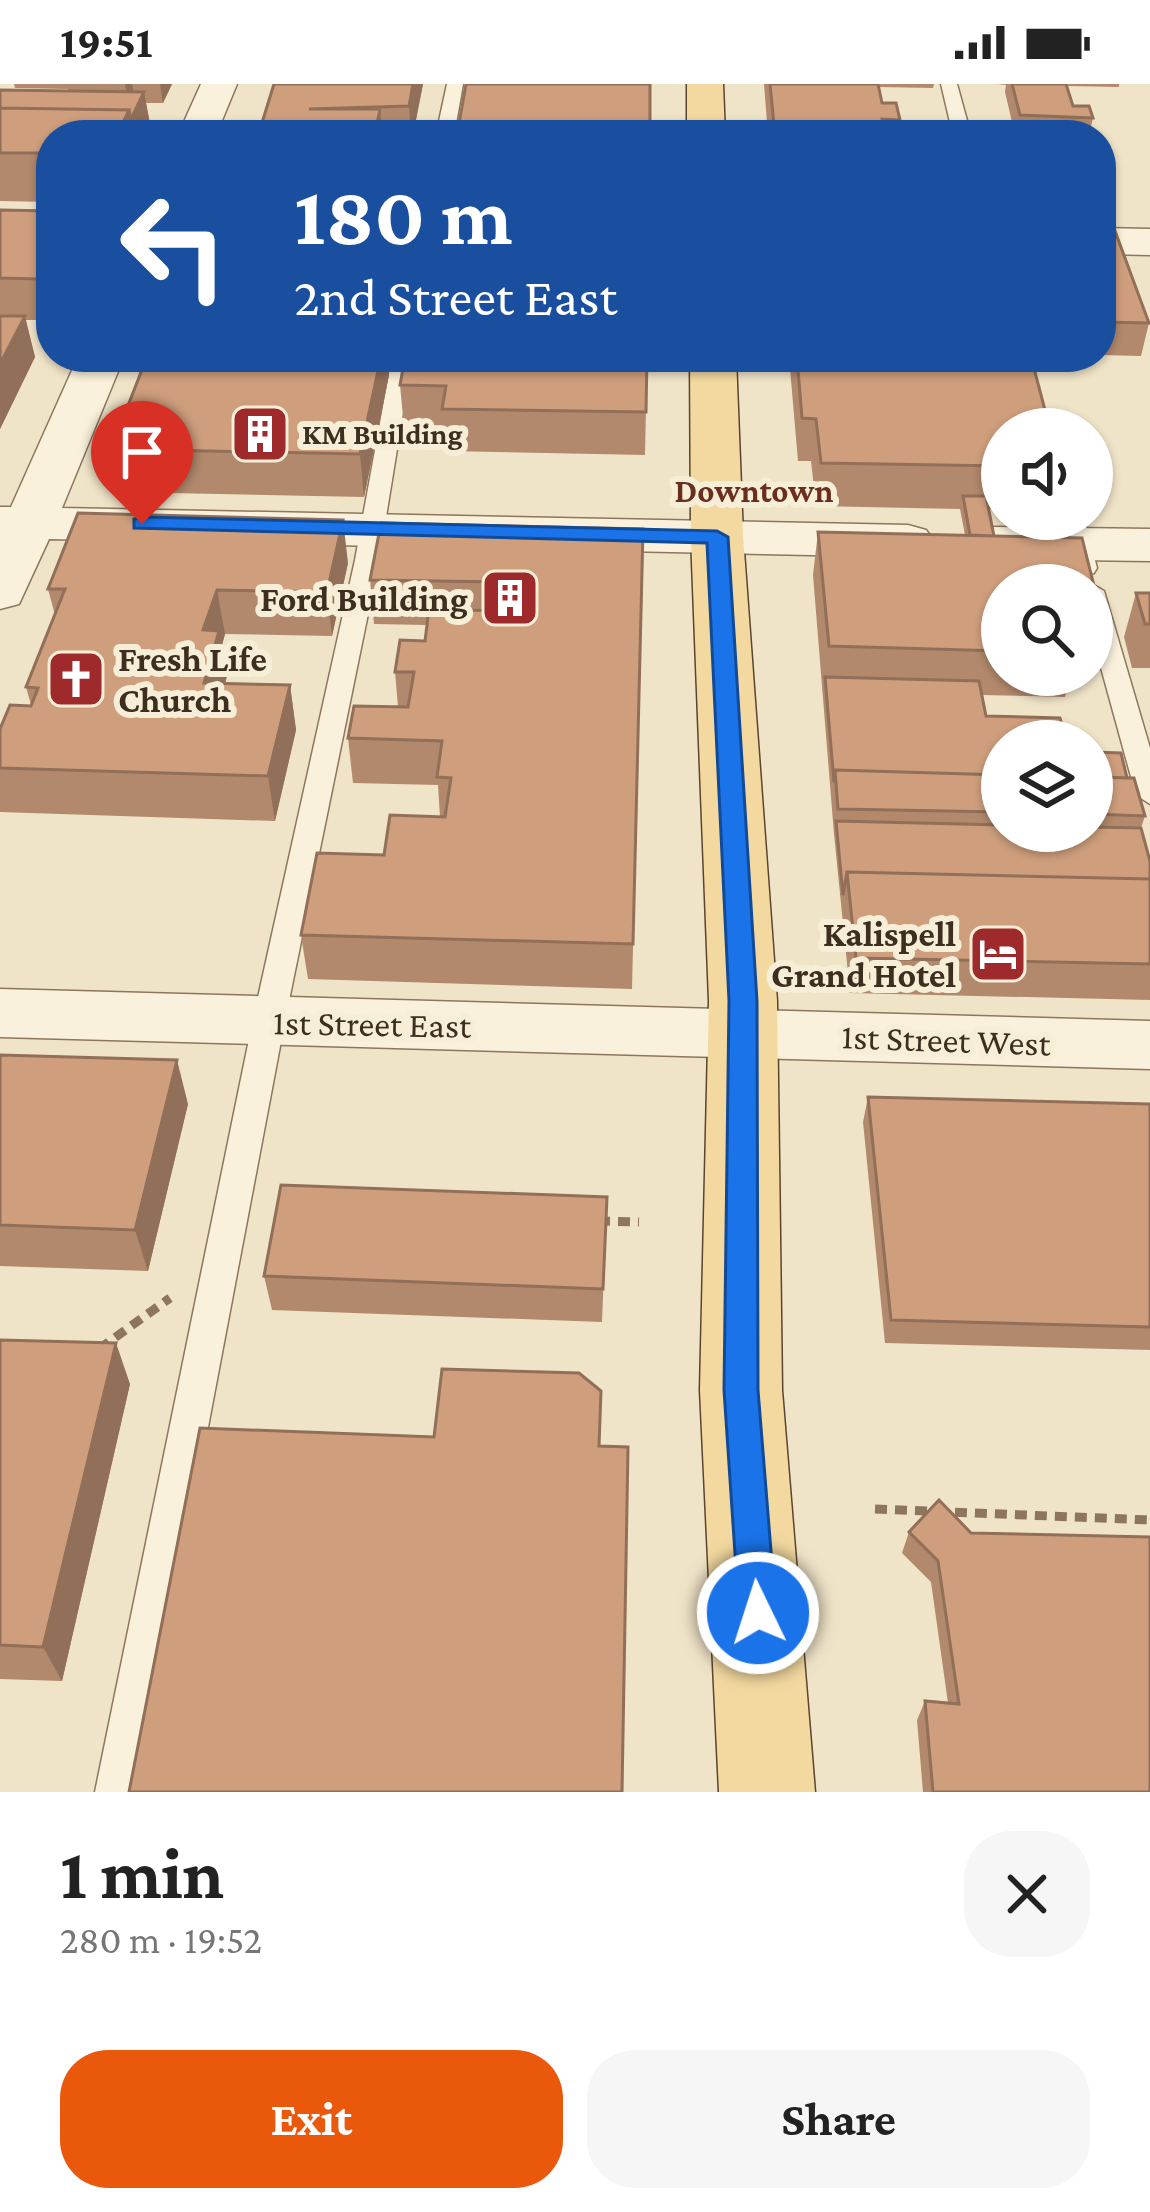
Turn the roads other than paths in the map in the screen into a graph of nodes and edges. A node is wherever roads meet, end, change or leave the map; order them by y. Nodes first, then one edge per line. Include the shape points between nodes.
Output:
1 (219, 84) edge
2 (455, 84) edge
3 (705, 84) edge
4 (949, 85) edge
5 (203, 120) edge
6 (448, 120) edge
7 (706, 120) edge
8 (958, 120) edge
9 (1116, 241) edge
10 (1150, 242) edge
11 (93, 372) edge
12 (399, 372) edge
13 (713, 372) edge
14 (15, 522) edge
15 (370, 530) junction
16 (717, 537) junction
17 (1150, 545) edge
18 (1083, 560) edge
19 (0, 593) edge
20 (1150, 795) edge
21 (0, 1013) edge
22 (269, 1020) junction
23 (743, 1032) junction
24 (1150, 1045) edge
25 (117, 1792) edge
26 (767, 1792) edge

1 - 5 street
2 - 6 lane
3 - 7 main road
4 - 8 lane
9 - 10 street
11 - 14 street
12 - 15 lane
13 - 16 main road
14 - 15 street
14 - 19 street
15 - 16 street
15 - 22 lane
16 - 18 street via 978,542
16 - 23 main road
17 - 18 street
18 - 20 lane
21 - 22 street, 1st Street East
22 - 23 street, 1st Street East
22 - 25 lane
23 - 24 street, 1st Street West
23 - 26 main road via 741,1390

